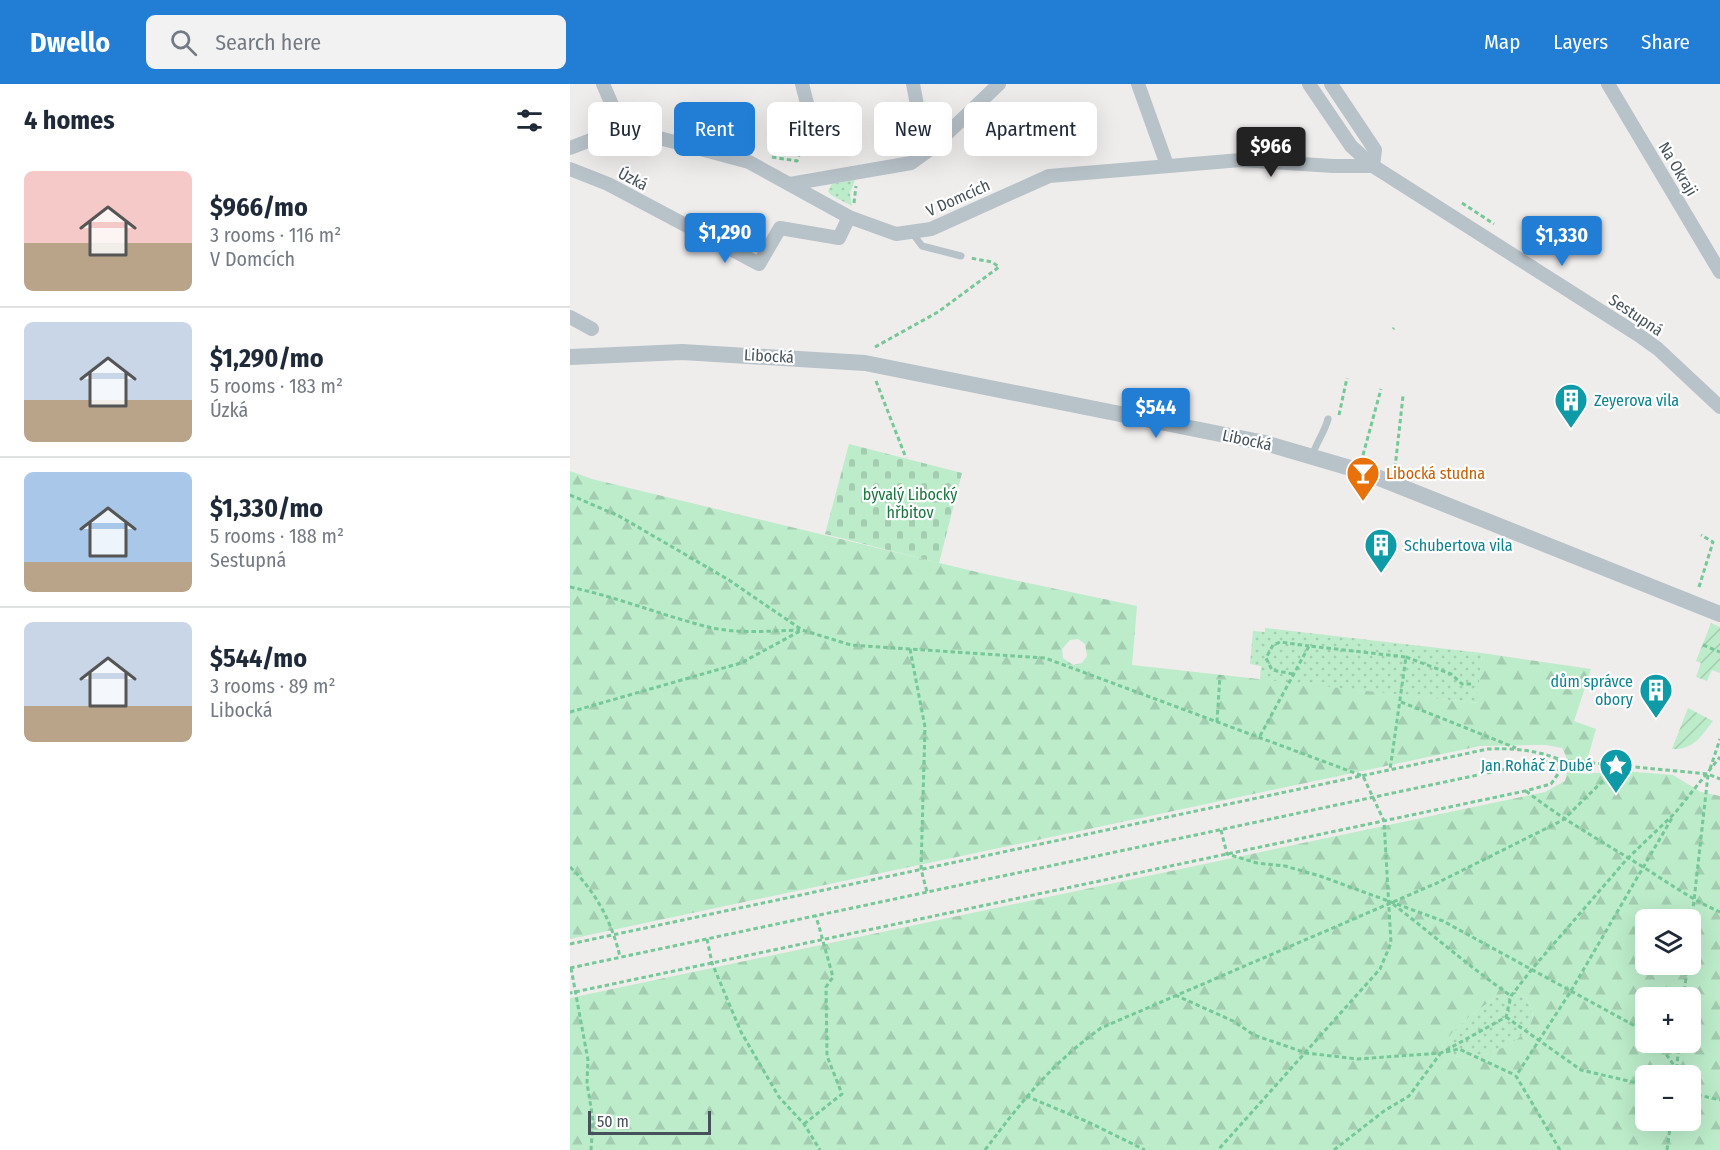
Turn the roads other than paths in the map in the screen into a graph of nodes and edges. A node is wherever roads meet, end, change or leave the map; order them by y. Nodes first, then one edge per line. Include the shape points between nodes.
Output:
1 (603, 84) edge
2 (802, 84) edge
3 (913, 84) edge
4 (999, 84) edge
5 (1138, 84) edge
6 (1309, 84) edge
7 (1331, 84) edge
8 (1608, 84) edge
9 (611, 102) edge
10 (807, 102) edge
11 (916, 102) edge
12 (952, 129) edge
13 (662, 139) edge
14 (588, 141) edge
15 (570, 148) edge
16 (921, 156) edge
17 (1167, 165) junction
18 (1372, 166) junction
19 (570, 169) edge
20 (790, 184) junction
21 (852, 212) junction
22 (912, 234) junction
23 (961, 256) road end
24 (1720, 272) edge
25 (570, 317) edge
26 (592, 328) dead end
27 (570, 357) edge
28 (1720, 407) edge
29 (1328, 419) dead end
30 (1312, 457) junction
31 (1720, 614) edge

1 - 9 street
2 - 10 street
3 - 11 street
4 - 12 street
5 - 17 street
6 - 18 street, Sestupná via 1351,146
7 - 18 street via 1375,150
8 - 24 street, Na Okraji
13 - 20 street, V Domcích via 749,162
14 - 15 street
16 - 20 street via 911,163
17 - 18 street, V Domcích via 1241,160
17 - 22 street, V Domcích via 1049,176
18 - 28 street, Sestupná via 1640,336
19 - 21 street, Úzká via 608,184 759,264 780,228 839,238
20 - 21 street, V Domcích
21 - 22 street, V Domcích via 896,234
22 - 23 lane via 922,246
25 - 26 street
27 - 30 street, Libocká via 682,352 865,363 1265,443
29 - 30 lane
30 - 31 street, Libocká via 1364,472

